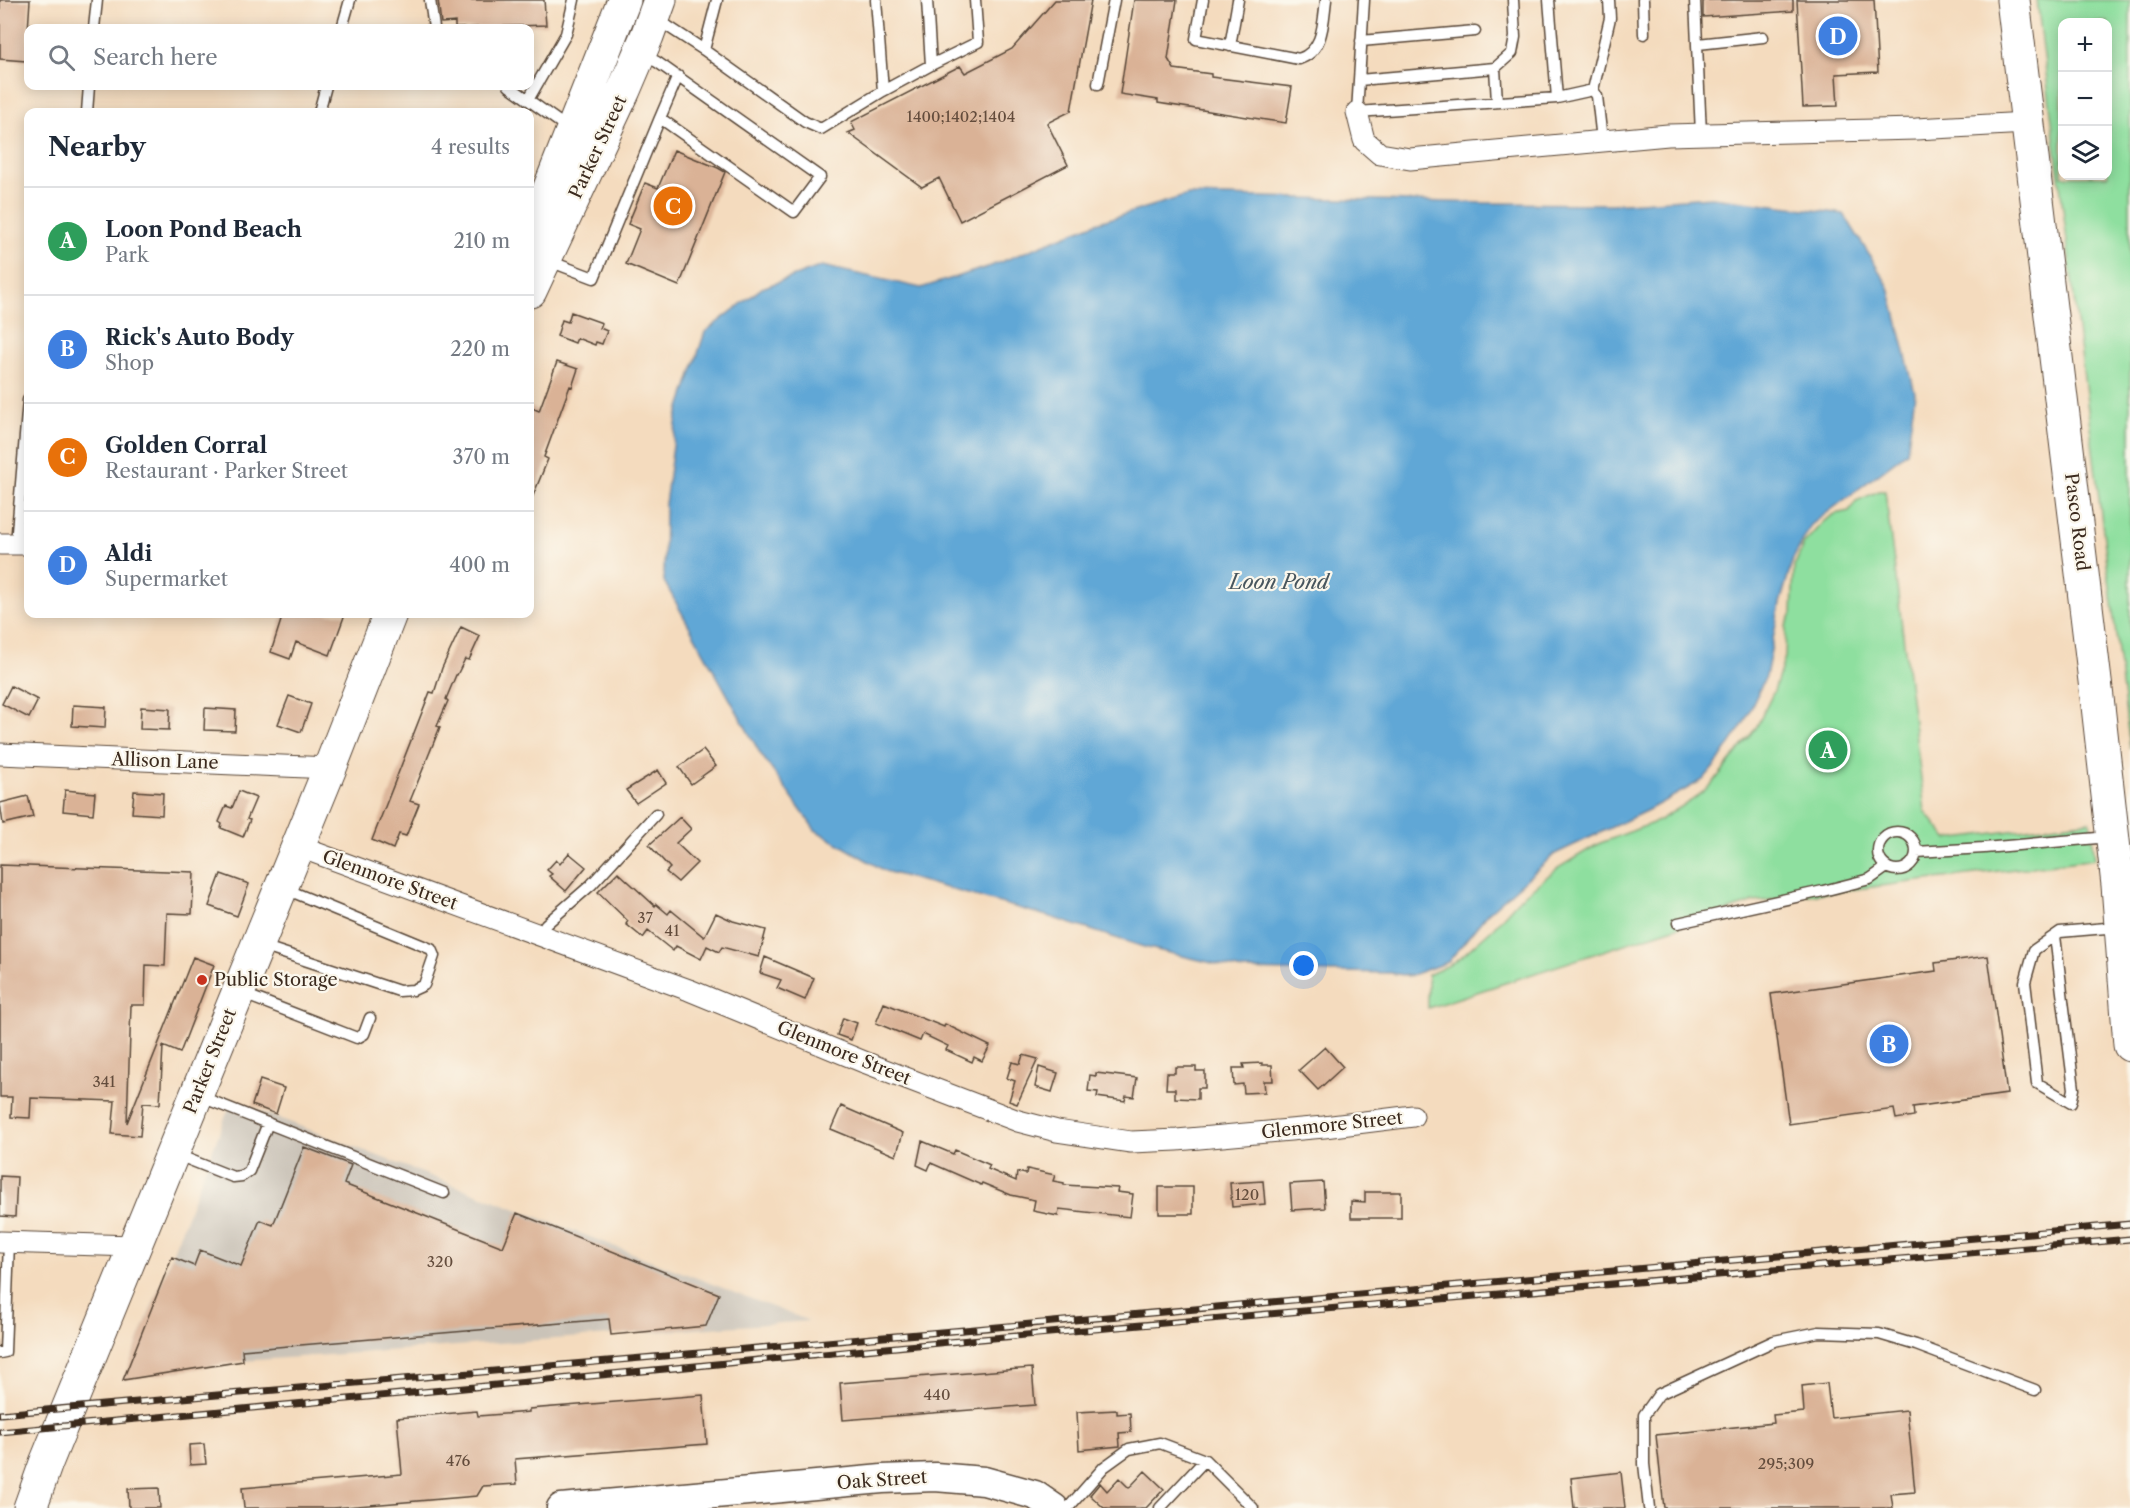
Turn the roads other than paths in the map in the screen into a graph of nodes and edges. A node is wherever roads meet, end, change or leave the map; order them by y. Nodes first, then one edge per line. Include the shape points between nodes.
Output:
1 (97, 0) edge
2 (350, 0) edge
3 (430, 0) edge
4 (574, 0) edge
5 (624, 0) edge
6 (717, 0) edge
7 (876, 0) edge
8 (927, 0) edge
9 (975, 0) edge
10 (1114, 0) edge
11 (1203, 0) edge
12 (1238, 0) edge
13 (1326, 0) edge
14 (1364, 0) edge
15 (1513, 0) edge
16 (1549, 0) edge
17 (1609, 0) edge
18 (1643, 0) edge
19 (1695, 0) edge
20 (2013, 0) edge
21 (657, 9) edge
22 (94, 24) edge
23 (343, 24) edge
24 (433, 24) edge
25 (1475, 31) dead end
26 (1644, 34) dead end
27 (1763, 37) dead end
28 (1361, 41) junction
29 (1698, 44) junction
30 (1230, 46) junction
31 (704, 50) junction
32 (640, 53) junction
33 (931, 65) junction
34 (1495, 68) junction
35 (678, 76) junction
36 (1359, 80) junction
37 (1098, 84) dead end
38 (90, 90) edge
39 (325, 90) edge
40 (514, 90) edge
41 (534, 90) edge
42 (534, 90) edge
43 (1593, 90) junction
44 (883, 91) junction
45 (1557, 98) junction
46 (528, 100) junction
47 (1497, 102) junction
48 (87, 108) edge
49 (320, 108) edge
50 (1357, 112) junction
51 (660, 118) junction
52 (2027, 123) junction
53 (572, 131) junction
54 (1701, 134) junction
55 (1602, 140) junction
56 (537, 248) edge
57 (534, 266) edge
58 (24, 444) edge
59 (15, 544) edge
60 (388, 618) edge
61 (0, 754) edge
62 (330, 768) junction
63 (656, 814) dead end
64 (2112, 837) junction
65 (297, 846) junction
66 (1916, 852) junction
67 (1887, 867) junction
68 (280, 887) junction
69 (1678, 923) dead end
70 (2121, 927) junction
71 (538, 935) junction
72 (2055, 936) junction
73 (257, 944) junction
74 (238, 992) junction
75 (370, 1018) dead end
76 (2130, 1045) edge
77 (196, 1094) junction
78 (1413, 1116) dead end
79 (268, 1123) junction
80 (172, 1153) junction
81 (444, 1193) dead end
82 (4, 1242) edge
83 (134, 1246) junction
84 (0, 1353) edge
85 (2035, 1390) dead end
86 (1205, 1460) junction
87 (658, 1504) edge
88 (30, 1508) edge
89 (561, 1508) edge
90 (1054, 1508) edge
91 (1068, 1508) edge
92 (1160, 1508) edge
93 (1253, 1508) edge
94 (1649, 1508) edge

1 - 22 lane
2 - 23 lane
3 - 24 lane
4 - 42 lane via 566,34
5 - 53 main road, Parker Street
6 - 31 lane
7 - 44 lane
8 - 33 lane
9 - 33 lane via 978,42
10 - 37 lane
11 - 30 lane via 1196,39
12 - 30 lane
13 - 30 lane via 1319,41 1307,57 1299,59
14 - 28 lane
15 - 34 lane via 1512,53
16 - 45 lane
17 - 43 lane via 1610,18
18 - 26 lane
19 - 29 lane
20 - 52 main road, Pasco Road
21 - 31 lane
21 - 32 main road, Parker Street
25 - 28 lane
27 - 29 lane
28 - 36 lane
29 - 54 lane
31 - 44 lane via 805,122 821,129
32 - 35 lane
32 - 56 main road, Parker Street
33 - 44 lane
34 - 36 lane
34 - 47 lane
35 - 51 lane
35 - 51 lane via 820,177 794,212
36 - 50 lane
38 - 48 lane
39 - 49 lane
40 - 46 lane
41 - 46 lane
43 - 45 lane
43 - 55 lane
45 - 47 lane
46 - 53 lane
47 - 50 lane
50 - 55 street via 1364,141 1380,154 1410,159
51 - 56 lane via 594,278
52 - 54 street
52 - 64 main road, Pasco Road
53 - 56 main road, Parker Street
54 - 55 street
56 - 57 main road, Parker Street
58 - 59 lane
60 - 62 main road, Parker Street
61 - 62 street, Allison Lane
62 - 65 main road, Parker Street
63 - 71 lane via 591,885
64 - 66 lane
64 - 70 main road, Pasco Road
65 - 68 main road, Parker Street
65 - 71 street, Glenmore Street
66 - 67 lane via 1905,868
66 - 67 lane via 1905,834 1888,835 1878,850
67 - 69 lane via 1870,879
68 - 73 main road, Parker Street
68 - 73 lane via 430,949 434,956 424,985 399,991
70 - 72 lane via 2060,932
70 - 76 main road, Pasco Road
71 - 78 street, Glenmore Street via 689,990 1018,1121 1057,1131 1131,1142
72 - 72 lane via 2034,950 2025,982 2037,1083 2071,1103 2074,1089
73 - 74 main road, Parker Street
74 - 75 lane via 357,1038 364,1034
74 - 77 main road, Parker Street
77 - 79 lane
77 - 80 main road, Parker Street
79 - 80 lane via 249,1171 242,1176 233,1177
79 - 81 lane
80 - 83 main road, Parker Street
82 - 83 street
82 - 84 lane via 5,1352
83 - 88 main road, Parker Street
85 - 94 lane via 1880,1334 1819,1332 1774,1341 1659,1394 1644,1415
86 - 91 lane via 1160,1443 1129,1449 1104,1467
86 - 92 lane
86 - 93 lane
87 - 89 street, Oak Street
87 - 90 street, Oak Street via 882,1479 936,1477 984,1481 1035,1495

